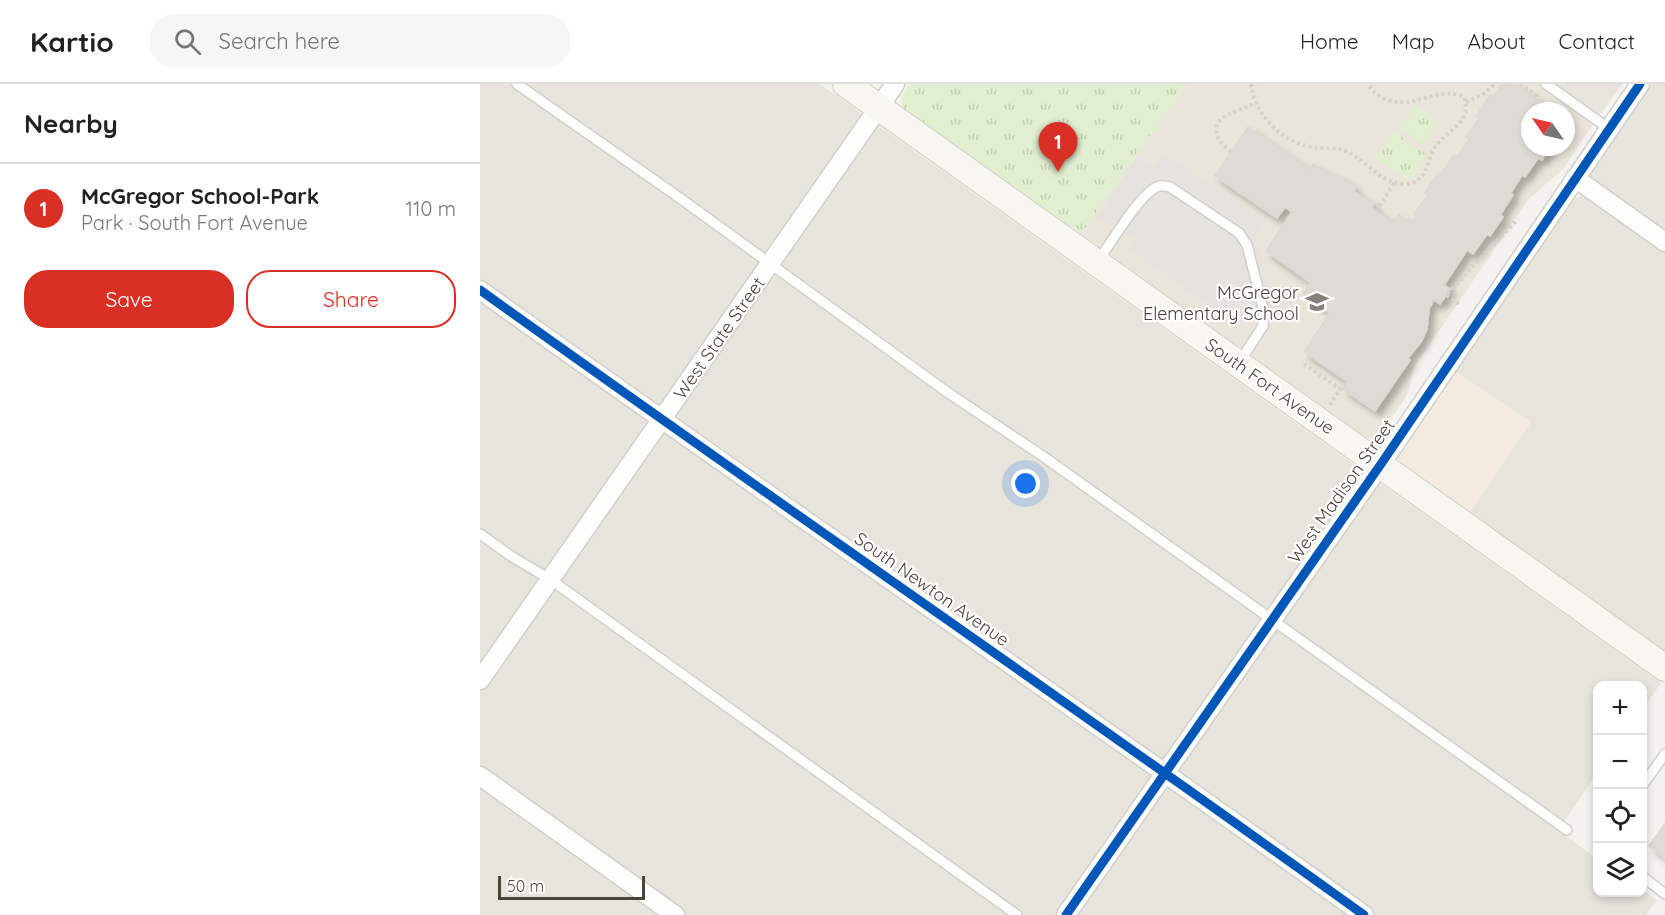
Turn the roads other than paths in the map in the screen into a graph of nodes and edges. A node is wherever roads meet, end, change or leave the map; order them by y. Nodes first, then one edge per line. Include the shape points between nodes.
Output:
1 (517, 84) edge
2 (846, 84) edge
3 (895, 84) edge
4 (1546, 84) edge
5 (1640, 84) edge
6 (878, 107) junction
7 (1608, 128) junction
8 (1575, 178) junction
9 (1665, 242) edge
10 (1097, 263) junction
11 (770, 264) junction
12 (480, 290) edge
13 (1238, 363) junction
14 (662, 421) junction
15 (1380, 464) junction
16 (480, 534) edge
17 (550, 580) junction
18 (1272, 620) junction
19 (1665, 668) edge
20 (480, 680) edge
21 (1665, 754) edge
22 (1166, 773) junction
23 (480, 776) edge
24 (1647, 779) edge
25 (1567, 830) dead end
26 (1647, 880) edge
27 (1665, 894) edge
28 (675, 915) edge
29 (1017, 915) edge
30 (1066, 915) edge
31 (1364, 915) edge

1 - 11 lane
2 - 6 street, South Fort Avenue
3 - 6 street, West State Street
4 - 7 lane
5 - 7 street, West Madison Street
6 - 10 street, South Fort Avenue
6 - 11 street, West State Street
7 - 8 street, West Madison Street
8 - 9 street
8 - 15 street, West Madison Street
10 - 13 street, South Fort Avenue
10 - 13 lane via 1136,205 1160,186 1170,187 1239,233 1247,245 1264,312 1263,326
11 - 14 street, West State Street
11 - 18 lane
12 - 14 street, South Newton Avenue
13 - 15 street, South Fort Avenue
14 - 17 street, West State Street
14 - 22 street, South Newton Avenue
15 - 18 street, West Madison Street
15 - 19 street, South Fort Avenue
16 - 17 lane
17 - 20 street, West State Street
17 - 29 lane
18 - 22 street, West Madison Street
18 - 25 lane
21 - 24 lane
22 - 30 street, West Madison Street
22 - 31 street, South Newton Avenue
23 - 28 street
26 - 27 lane

